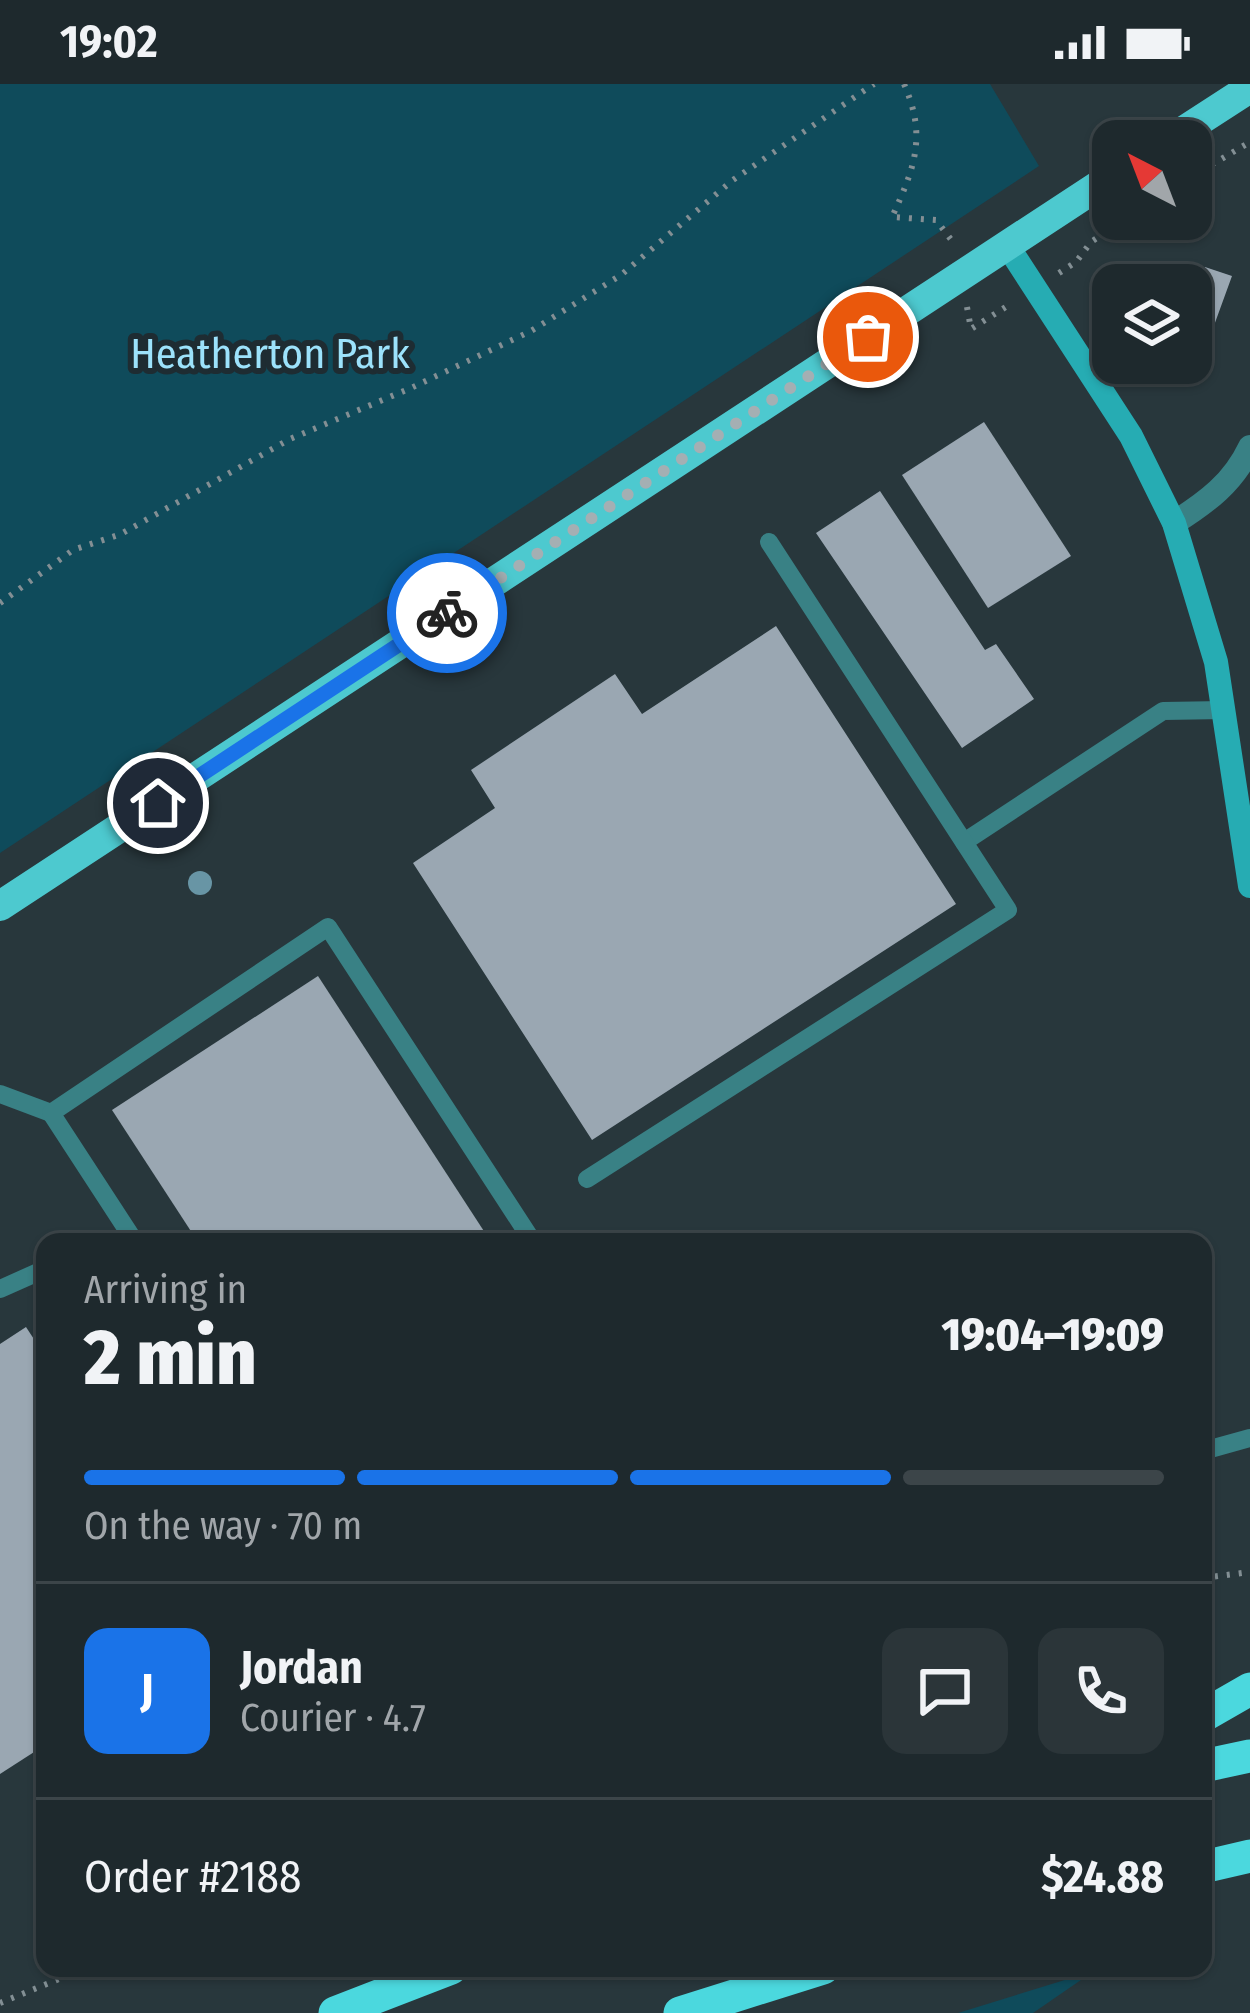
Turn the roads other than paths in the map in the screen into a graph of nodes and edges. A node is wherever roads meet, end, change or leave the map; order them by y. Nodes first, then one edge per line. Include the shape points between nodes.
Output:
1 (1250, 88) edge
2 (1200, 120) edge
3 (1092, 189) edge
4 (1007, 244) junction
5 (1250, 447) edge
6 (1174, 523) junction
7 (769, 542) dead end
8 (1224, 710) junction
9 (964, 842) junction
10 (1250, 886) edge
11 (0, 906) edge
12 (0, 1094) edge
13 (51, 1112) junction
14 (587, 1179) dead end
15 (130, 1233) edge
16 (527, 1233) edge
17 (36, 1273) edge
18 (0, 1289) edge
19 (1250, 1438) edge
20 (1212, 1449) edge
21 (1250, 1689) edge
22 (1212, 1711) edge
23 (1250, 1756) edge
24 (1212, 1764) edge
25 (1250, 1856) edge
26 (1212, 1866) edge
27 (428, 1977) edge
28 (794, 1977) edge
29 (335, 2013) edge
30 (680, 2013) edge

1 - 2 main road
3 - 4 main road
4 - 6 main road via 1131,436
4 - 11 main road
5 - 6 street via 1229,482
6 - 8 main road
7 - 9 lane
8 - 9 lane via 1162,711
8 - 10 main road
9 - 14 lane via 1008,910
12 - 13 lane
13 - 15 lane
13 - 16 lane via 328,927
17 - 18 lane
19 - 20 lane
21 - 22 highway
23 - 24 highway
25 - 26 highway
27 - 29 highway
28 - 30 highway

